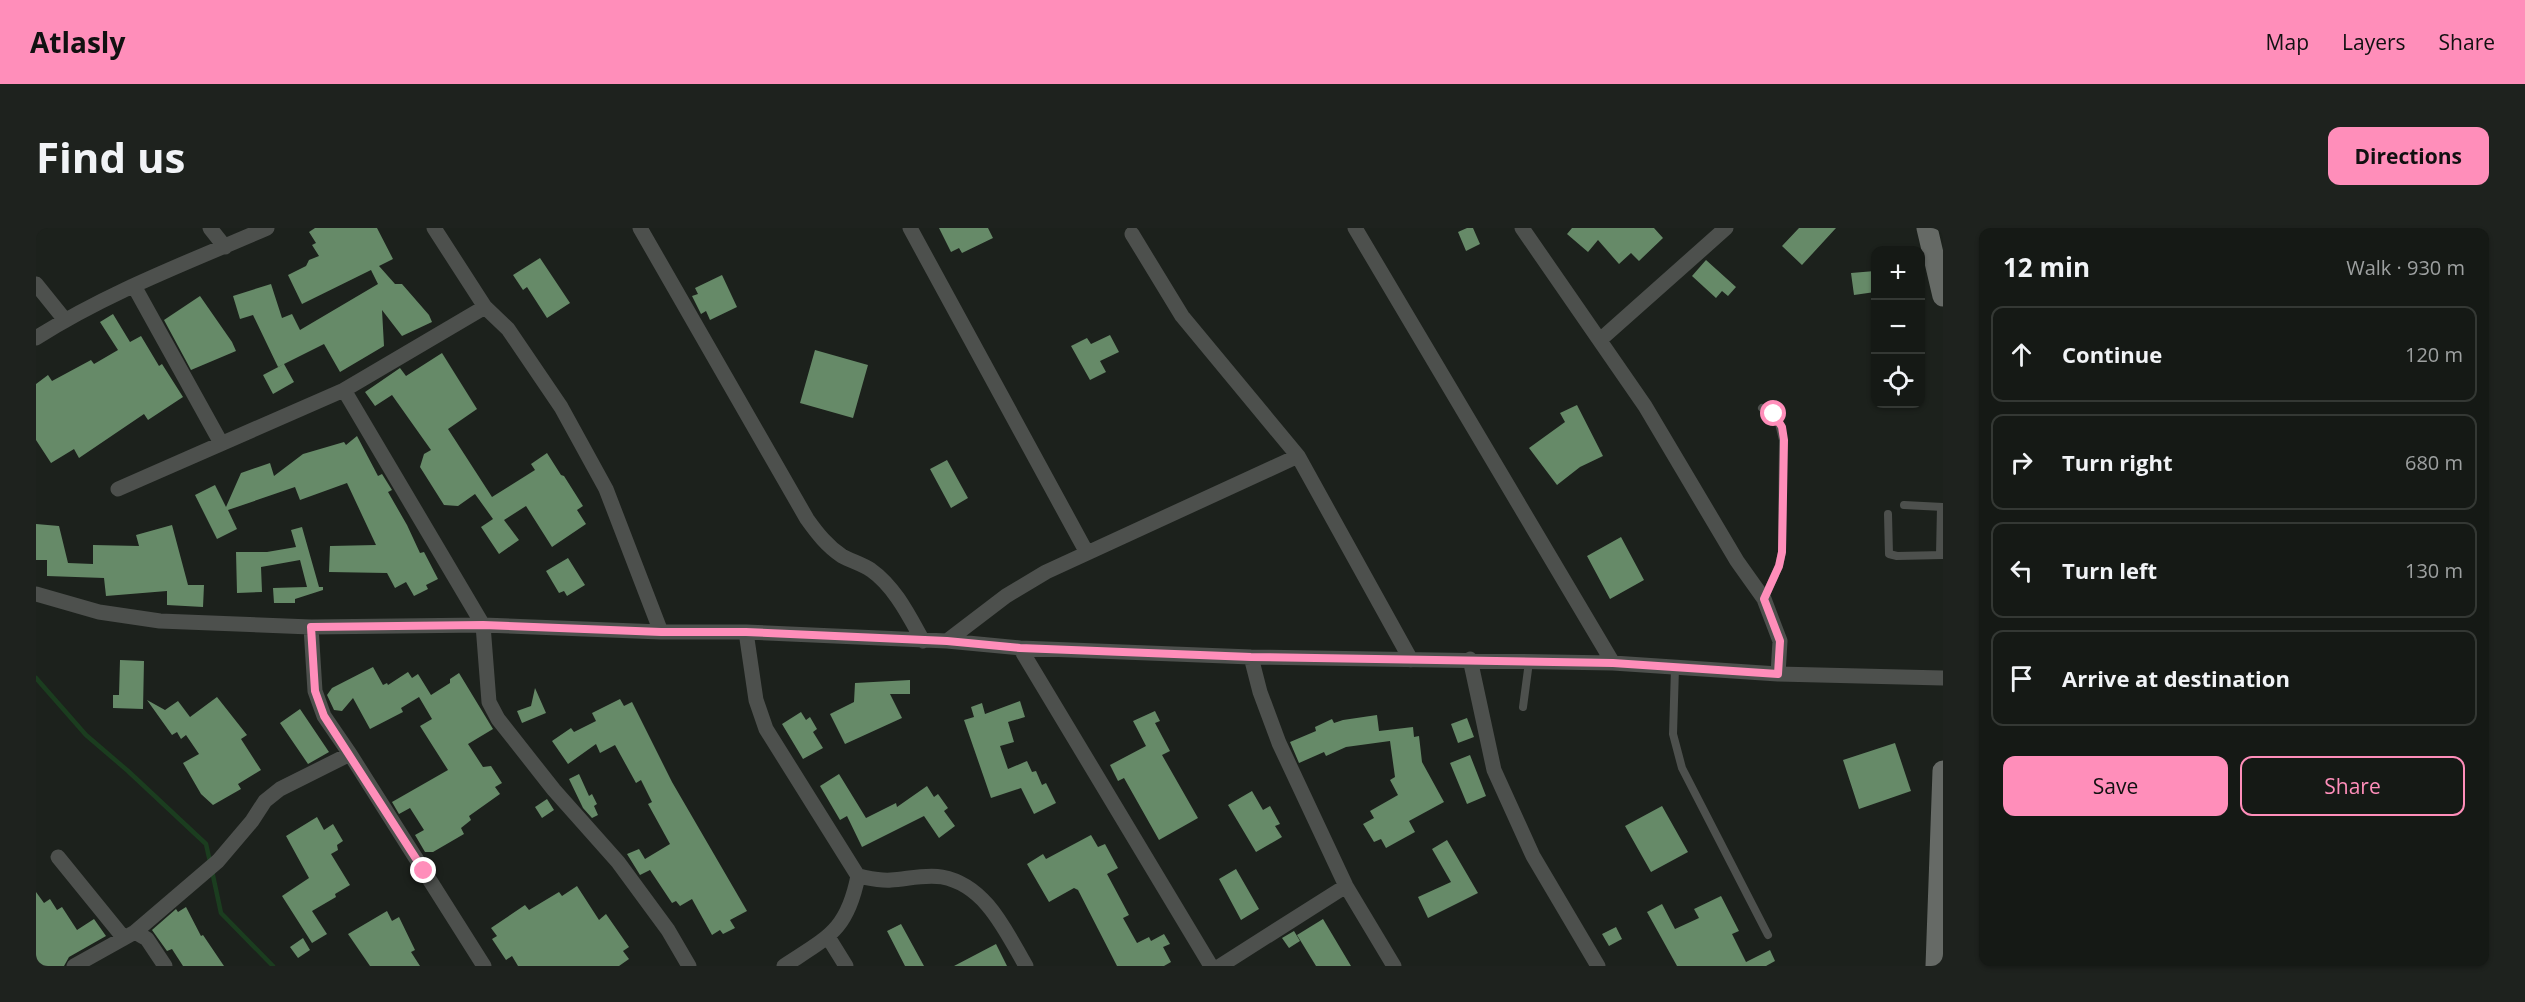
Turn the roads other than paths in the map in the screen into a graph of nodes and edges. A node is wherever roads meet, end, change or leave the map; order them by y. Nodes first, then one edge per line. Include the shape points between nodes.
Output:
1 (210, 228) edge
2 (267, 228) edge
3 (434, 228) edge
4 (640, 228) edge
5 (910, 228) edge
6 (1355, 228) edge
7 (1522, 228) edge
8 (1726, 228) edge
9 (1929, 229) edge
10 (1132, 234) dead end
11 (225, 246) junction
12 (36, 284) edge
13 (134, 286) junction
14 (1943, 296) edge
15 (485, 306) junction
16 (65, 320) junction
17 (36, 338) edge
18 (1600, 340) junction
19 (344, 390) junction
20 (1762, 408) dead end
21 (221, 442) junction
22 (1298, 456) junction
23 (118, 489) dead end
24 (1904, 505) dead end
25 (1942, 507) edge
26 (1888, 514) dead end
27 (1087, 553) junction
28 (1942, 555) edge
29 (36, 594) edge
30 (1764, 599) junction
31 (483, 625) junction
32 (311, 627) junction
33 (661, 632) junction
34 (746, 632) junction
35 (923, 641) junction
36 (947, 641) junction
37 (1020, 648) junction
38 (1251, 657) junction
39 (1411, 660) junction
40 (1470, 660) junction
41 (1529, 662) junction
42 (1613, 663) junction
43 (1675, 668) junction
44 (1778, 674) junction
45 (1943, 678) edge
46 (1523, 707) dead end
47 (350, 754) junction
48 (1943, 771) edge
49 (58, 857) dead end
50 (858, 876) junction
51 (1346, 886) junction
52 (129, 934) junction
53 (1768, 935) dead end
54 (828, 937) junction
55 (74, 966) edge
56 (165, 966) edge
57 (484, 966) edge
58 (689, 966) edge
59 (784, 966) edge
60 (846, 966) edge
61 (1026, 966) edge
62 (1211, 966) edge
63 (1220, 966) edge
64 (1394, 966) edge
65 (1598, 966) edge
66 (1936, 966) edge

1 - 11 street
2 - 11 street
3 - 15 street
4 - 35 street via 807,519 824,541 872,571 891,590
5 - 27 street
6 - 42 street
7 - 18 street
8 - 18 street
9 - 14 street
10 - 22 street via 1182,316
11 - 13 street
12 - 16 street
13 - 16 street
13 - 21 street
15 - 19 street
15 - 33 street via 508,329 561,407 606,489
16 - 17 street
18 - 30 street
19 - 21 street
19 - 31 street
20 - 30 lane via 1778,419 1784,440 1782,552
21 - 23 street
22 - 27 street
22 - 39 street
24 - 25 lane
25 - 28 lane
26 - 28 lane via 1889,554
27 - 36 street via 1006,596
29 - 32 street via 126,617
30 - 44 street via 1780,641
31 - 32 street
31 - 33 street
31 - 58 street via 489,702 498,719 618,862
32 - 47 street via 318,703
33 - 34 street
34 - 35 street
34 - 50 street via 756,700 766,729
35 - 36 street
36 - 37 street
37 - 38 street
37 - 62 street
38 - 39 street
38 - 51 street via 1280,743
39 - 40 street
40 - 41 street
40 - 65 street via 1494,770 1533,856
41 - 42 street
41 - 46 lane
42 - 43 street
43 - 44 street
43 - 53 lane via 1673,734 1682,768
44 - 45 street
47 - 52 street via 280,789 265,801 218,861
47 - 57 street
48 - 66 street
49 - 52 street
50 - 54 street via 854,899 844,920
50 - 61 street via 888,881 941,876 959,882 996,913
51 - 63 street
51 - 64 street
52 - 55 street
52 - 56 street via 147,939
54 - 59 street
54 - 60 street

